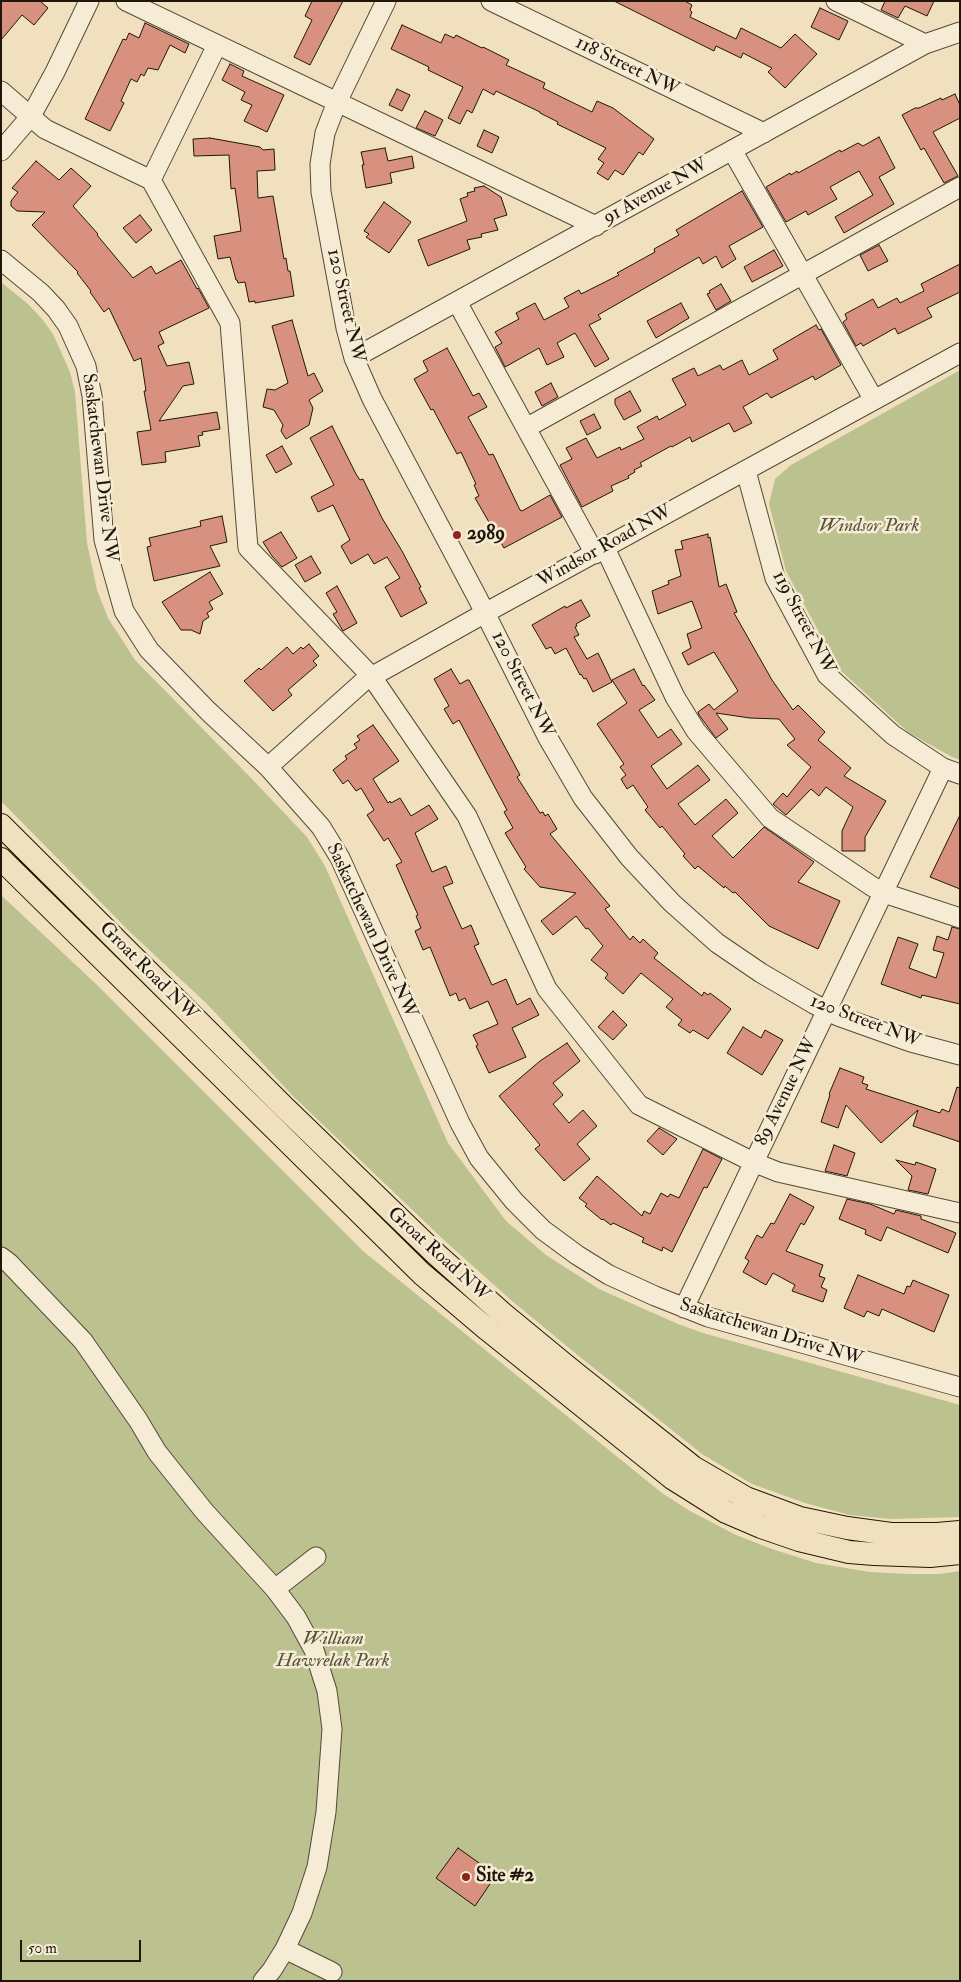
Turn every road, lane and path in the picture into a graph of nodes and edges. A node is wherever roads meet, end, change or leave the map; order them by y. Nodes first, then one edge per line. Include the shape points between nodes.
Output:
1 (89, 1) edge
2 (126, 1) edge
3 (386, 1) edge
4 (491, 1) edge
5 (836, 1) edge
6 (960, 32) edge
7 (925, 44) junction
8 (217, 45) junction
9 (1, 92) edge
10 (337, 102) junction
11 (31, 116) junction
12 (764, 133) junction
13 (732, 150) junction
14 (1, 151) edge
15 (152, 180) junction
16 (960, 187) edge
17 (596, 226) junction
18 (1, 260) edge
19 (803, 274) junction
20 (457, 302) junction
21 (960, 353) edge
22 (354, 358) junction
23 (874, 400) junction
24 (526, 428) junction
25 (746, 470) junction
26 (600, 551) junction
27 (485, 612) junction
28 (372, 676) junction
29 (268, 768) junction
30 (951, 771) edge
31 (1, 825) edge
32 (1, 859) edge
33 (1, 877) edge
34 (882, 891) junction
35 (39, 898) junction
36 (960, 918) edge
37 (827, 1010) junction
38 (960, 1055) edge
39 (753, 1162) junction
40 (960, 1213) edge
41 (1, 1257) edge
42 (684, 1308) junction
43 (960, 1387) edge
44 (960, 1532) edge
45 (960, 1553) edge
46 (316, 1557) dead end
47 (275, 1589) junction
48 (285, 1949) junction
49 (332, 1972) dead end
50 (263, 1981) edge

1 - 11 street
2 - 8 street
3 - 10 street, 120 Street NW
4 - 12 street, 118 Street NW
5 - 7 street
6 - 7 street, 91 Avenue NW
7 - 12 street, 91 Avenue NW
8 - 10 street
8 - 15 street
9 - 11 street
10 - 17 street
10 - 22 street, 120 Street NW via 324,133 321,192
11 - 14 street
11 - 15 street via 45,129
12 - 13 street, 91 Avenue NW
13 - 17 street, 91 Avenue NW
13 - 19 street
15 - 28 street via 230,323 248,548
16 - 19 street
17 - 20 street, 91 Avenue NW
18 - 29 street, Saskatchewan Drive NW via 56,309 68,326 86,366 92,396 104,540 124,611 148,650
19 - 23 street
19 - 24 street
20 - 22 street, 91 Avenue NW
20 - 24 street
21 - 23 street, Windsor Road NW
22 - 27 street, 120 Street NW via 372,399
23 - 25 street, Windsor Road NW
24 - 26 street
25 - 26 street, Windsor Road NW
25 - 30 street, 119 Street NW via 775,578 827,675 893,735
26 - 27 street, Windsor Road NW
26 - 34 street via 675,698 696,731 770,818
27 - 28 street, Windsor Road NW
27 - 37 street, 120 Street NW via 548,738 583,798 628,857 672,903 717,943 761,973
28 - 29 street, Windsor Road NW
28 - 39 street via 467,816 546,989 639,1105
29 - 42 street, Saskatchewan Drive NW via 321,827 340,858 460,1123 479,1158 543,1230 577,1255 609,1275
30 - 34 street, 89 Avenue NW
31 - 44 main road, Groat Road NW via 429,1248 510,1319 693,1467 746,1498 800,1518 891,1534
32 - 35 main road, Groat Road NW
33 - 35 main road
34 - 36 street
34 - 37 street, 89 Avenue NW
35 - 45 main road, Groat Road NW via 422,1274 672,1478 726,1512 799,1540 848,1552 930,1556
37 - 38 street, 120 Street NW via 911,1042
37 - 39 street, 89 Avenue NW
39 - 40 street via 778,1172
39 - 42 street, 89 Avenue NW
41 - 47 street via 83,1340 157,1452 204,1511
42 - 43 street, Saskatchewan Drive NW
46 - 47 street
47 - 48 street via 296,1617 314,1650 327,1691 332,1730 326,1812 317,1867 302,1913
48 - 49 street
48 - 50 street

